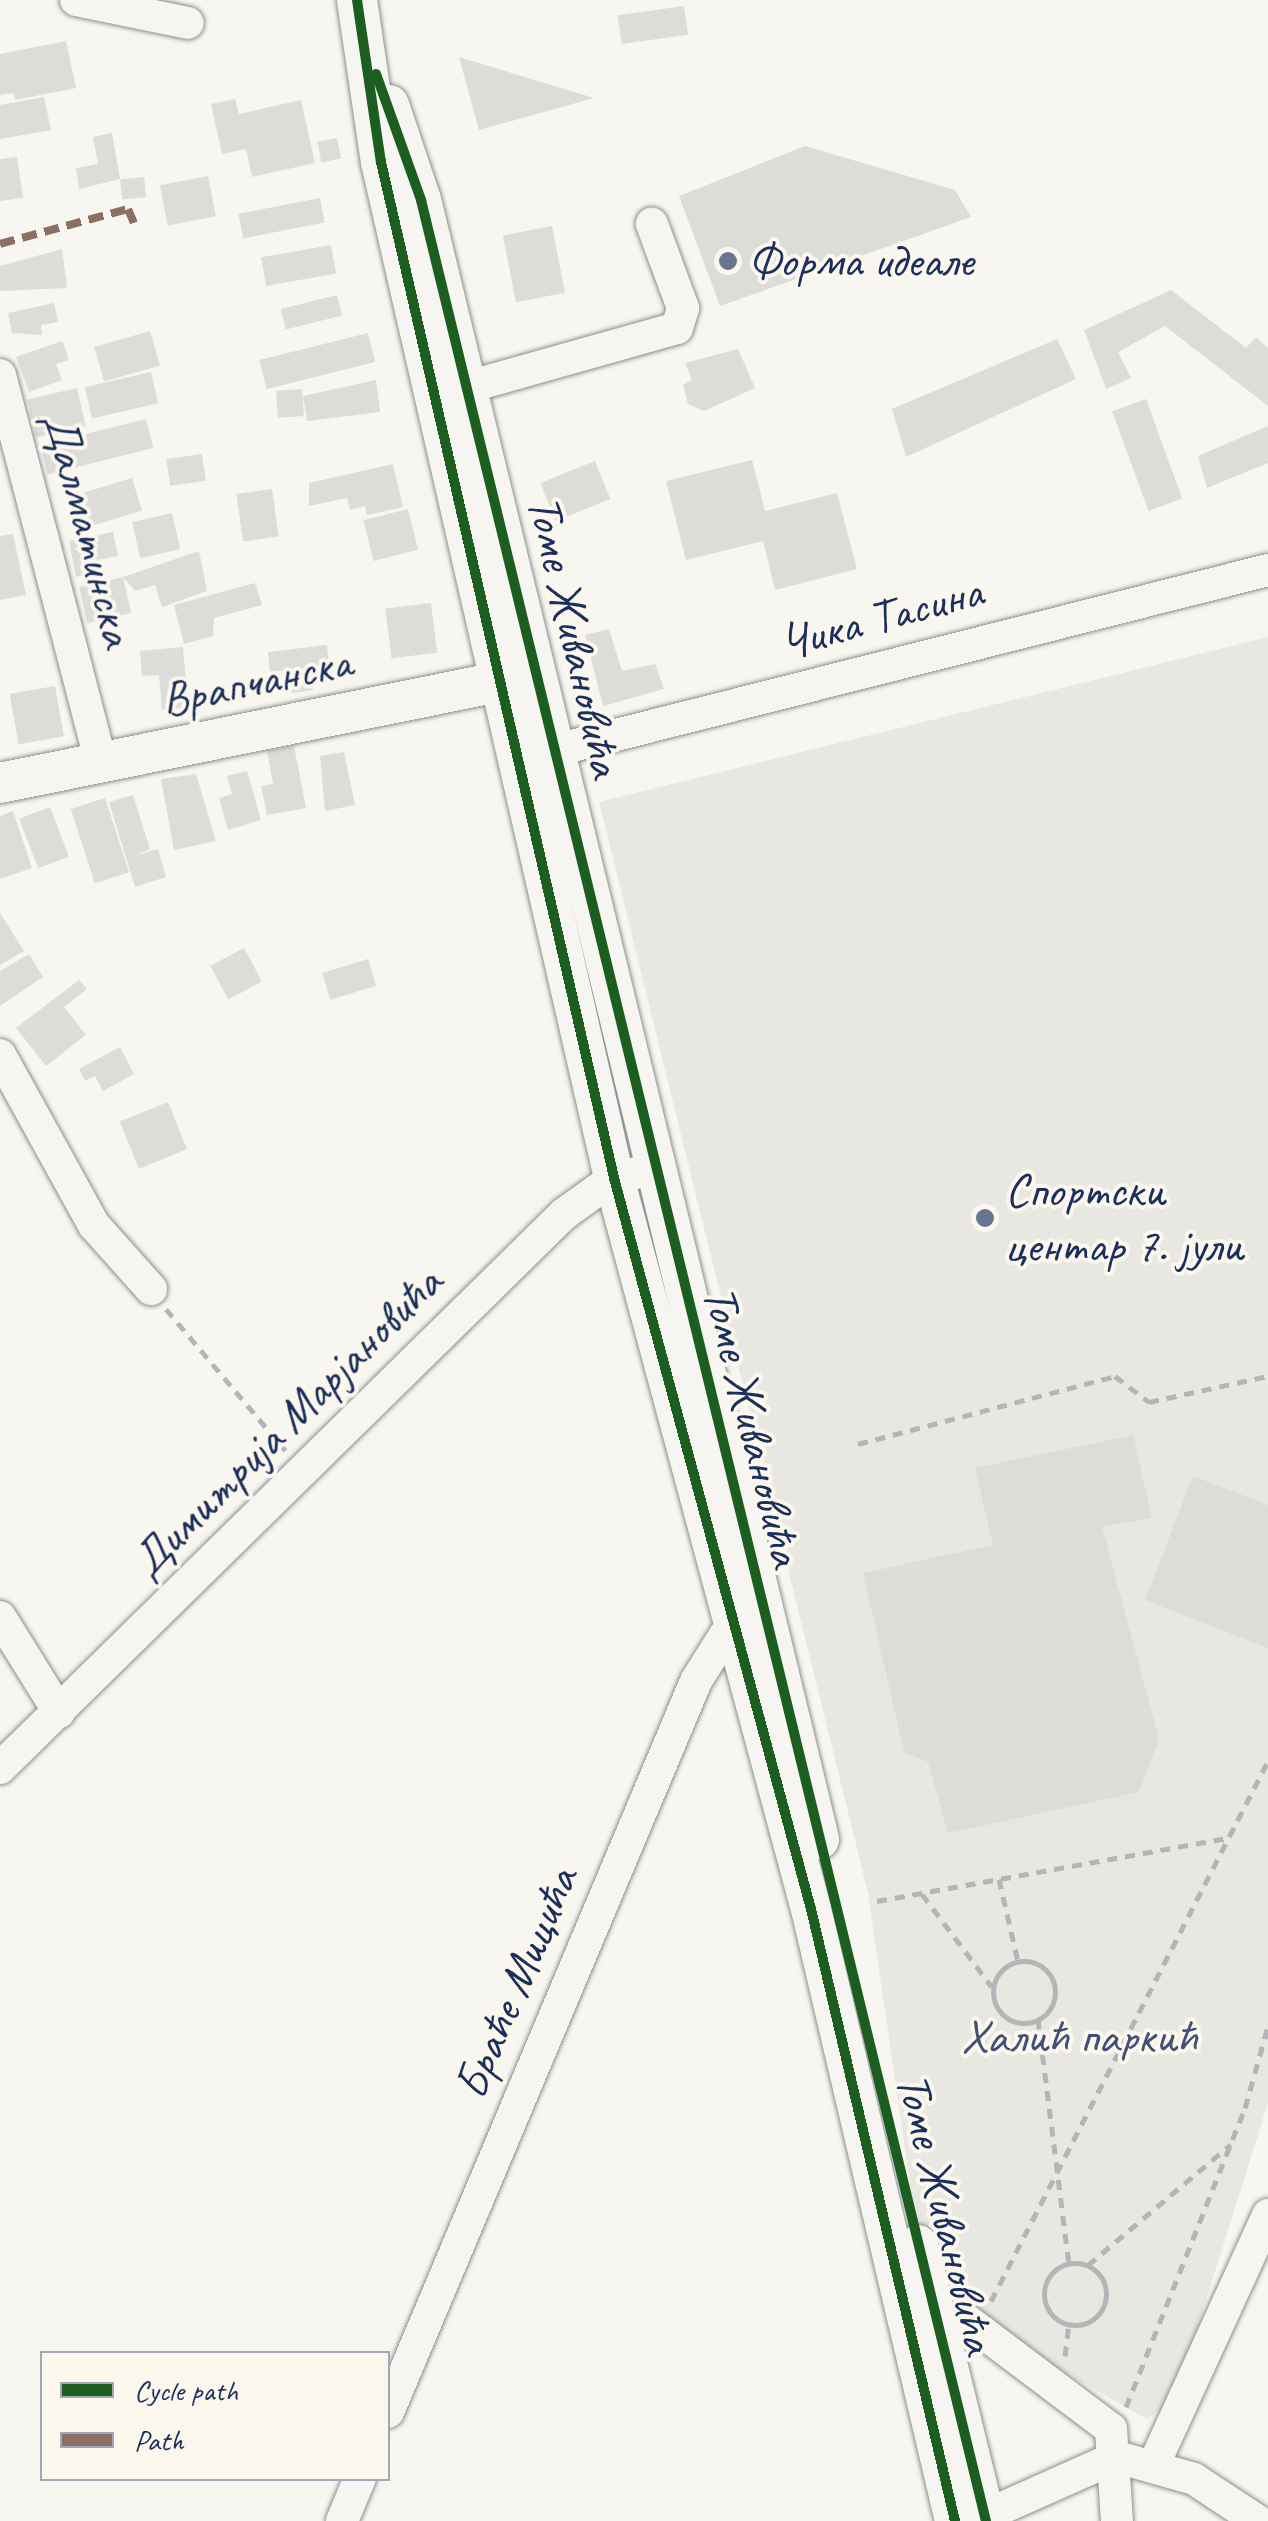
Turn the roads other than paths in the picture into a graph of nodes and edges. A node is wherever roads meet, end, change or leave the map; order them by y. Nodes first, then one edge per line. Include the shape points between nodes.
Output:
1 (76, 0) edge
2 (358, 0) edge
3 (188, 23) dead end
4 (370, 60) junction
5 (652, 224) dead end
6 (0, 375) edge
7 (464, 388) junction
8 (1268, 570) edge
9 (517, 678) junction
10 (535, 756) junction
11 (101, 764) junction
12 (0, 783) edge
13 (0, 1055) edge
14 (654, 1169) junction
15 (614, 1178) junction
16 (151, 1289) road end
17 (0, 1616) edge
18 (748, 1625) junction
19 (59, 1712) junction
20 (0, 1768) edge
21 (1268, 2215) edge
22 (969, 2322) road end
23 (390, 2407) edge
24 (1114, 2443) junction
25 (1155, 2462) junction
26 (359, 2481) edge
27 (975, 2520) edge
28 (342, 2521) edge
29 (1117, 2521) edge
30 (1258, 2521) edge

1 - 3 street
2 - 4 main road, Томе Живановића
4 - 7 main road, Томе Живановића via 408,155
4 - 9 main road, Томе Живановића via 381,162
5 - 7 street via 683,308 677,328
6 - 11 street, Далматинска
7 - 9 main road, Томе Живановића
8 - 10 street, Чика Тасина
9 - 10 main road, Томе Живановића
9 - 11 main road, Врапчанска
10 - 14 main road, Томе Живановића
10 - 15 main road, Томе Живановића
11 - 12 main road, Врапчанска
13 - 16 street via 94,1225
14 - 15 street, Димитрија Марјановића
14 - 18 main road, Томе Живановића
15 - 18 main road, Томе Живановића
15 - 19 street, Димитрија Марјановића via 564,1214
17 - 19 street
18 - 23 street, Браће Мицића via 696,1681
18 - 27 main road, Томе Живановића
19 - 20 street, Димитрија Марјановића
21 - 25 street
22 - 24 street
24 - 25 street
24 - 27 street
24 - 29 street
25 - 30 street
26 - 28 street

